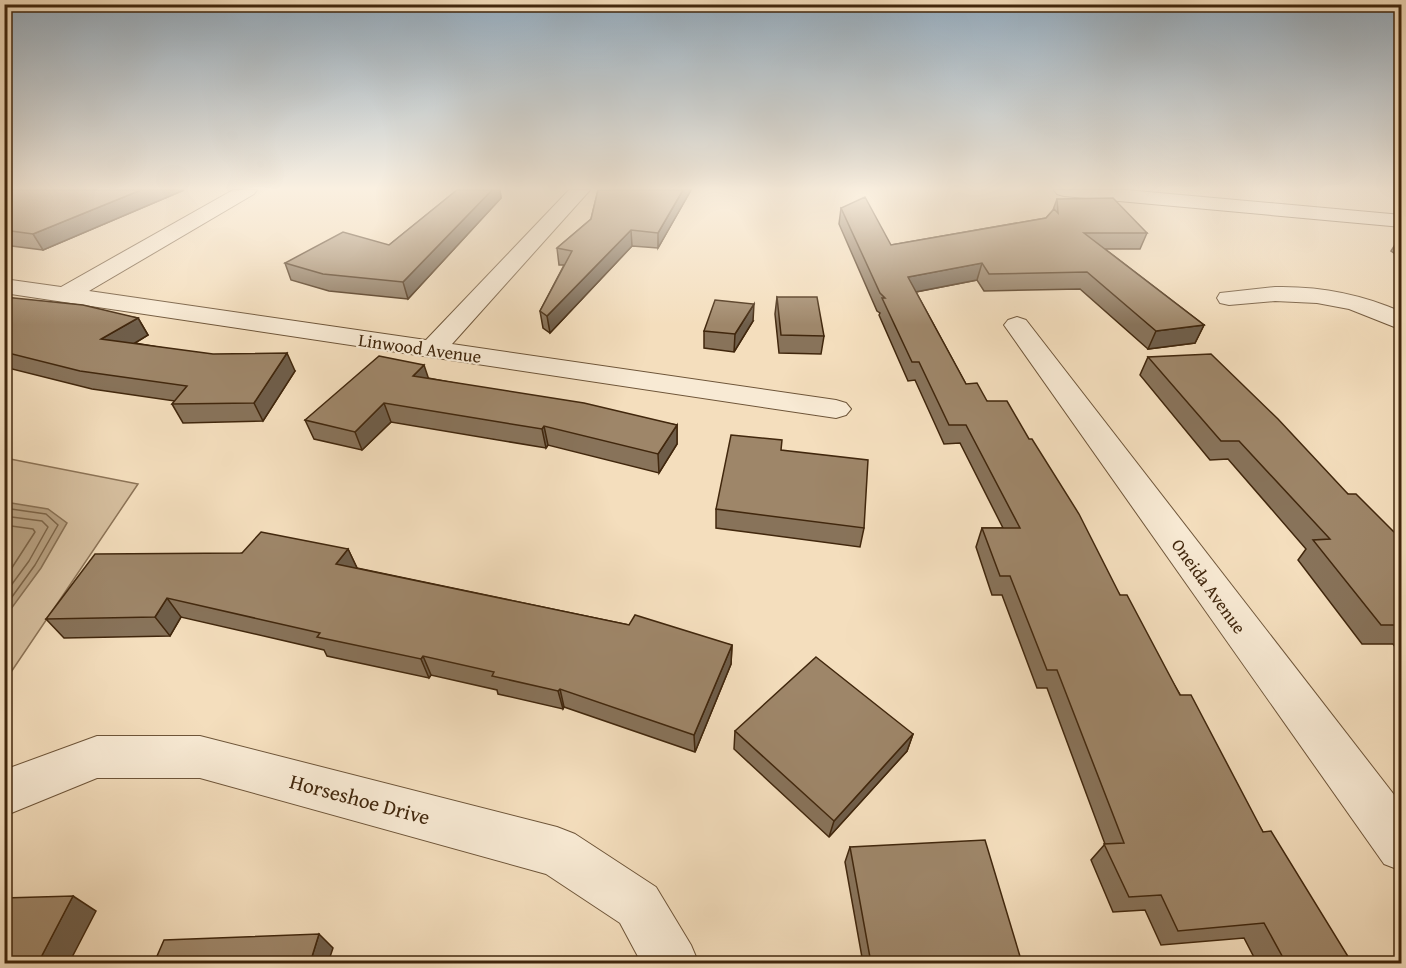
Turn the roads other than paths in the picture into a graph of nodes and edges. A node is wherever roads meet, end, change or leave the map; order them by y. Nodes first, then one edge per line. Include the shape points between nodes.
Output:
1 (169, 235) edge
2 (538, 235) edge
3 (4, 286) edge
4 (65, 295) junction
5 (1228, 298) dead end
6 (1401, 322) edge
7 (1017, 325) dead end
8 (432, 350) junction
9 (836, 409) dead end
10 (4, 793) edge
11 (1401, 846) edge
12 (672, 963) edge

1 - 4 street
2 - 8 street
3 - 4 street, Linwood Avenue
4 - 8 street, Linwood Avenue
5 - 6 street via 1277,292 1334,297 1371,306
7 - 11 street, Oneida Avenue
8 - 9 street, Linwood Avenue
10 - 12 street, Horseshoe Drive via 97,757 200,757 556,852 638,905

